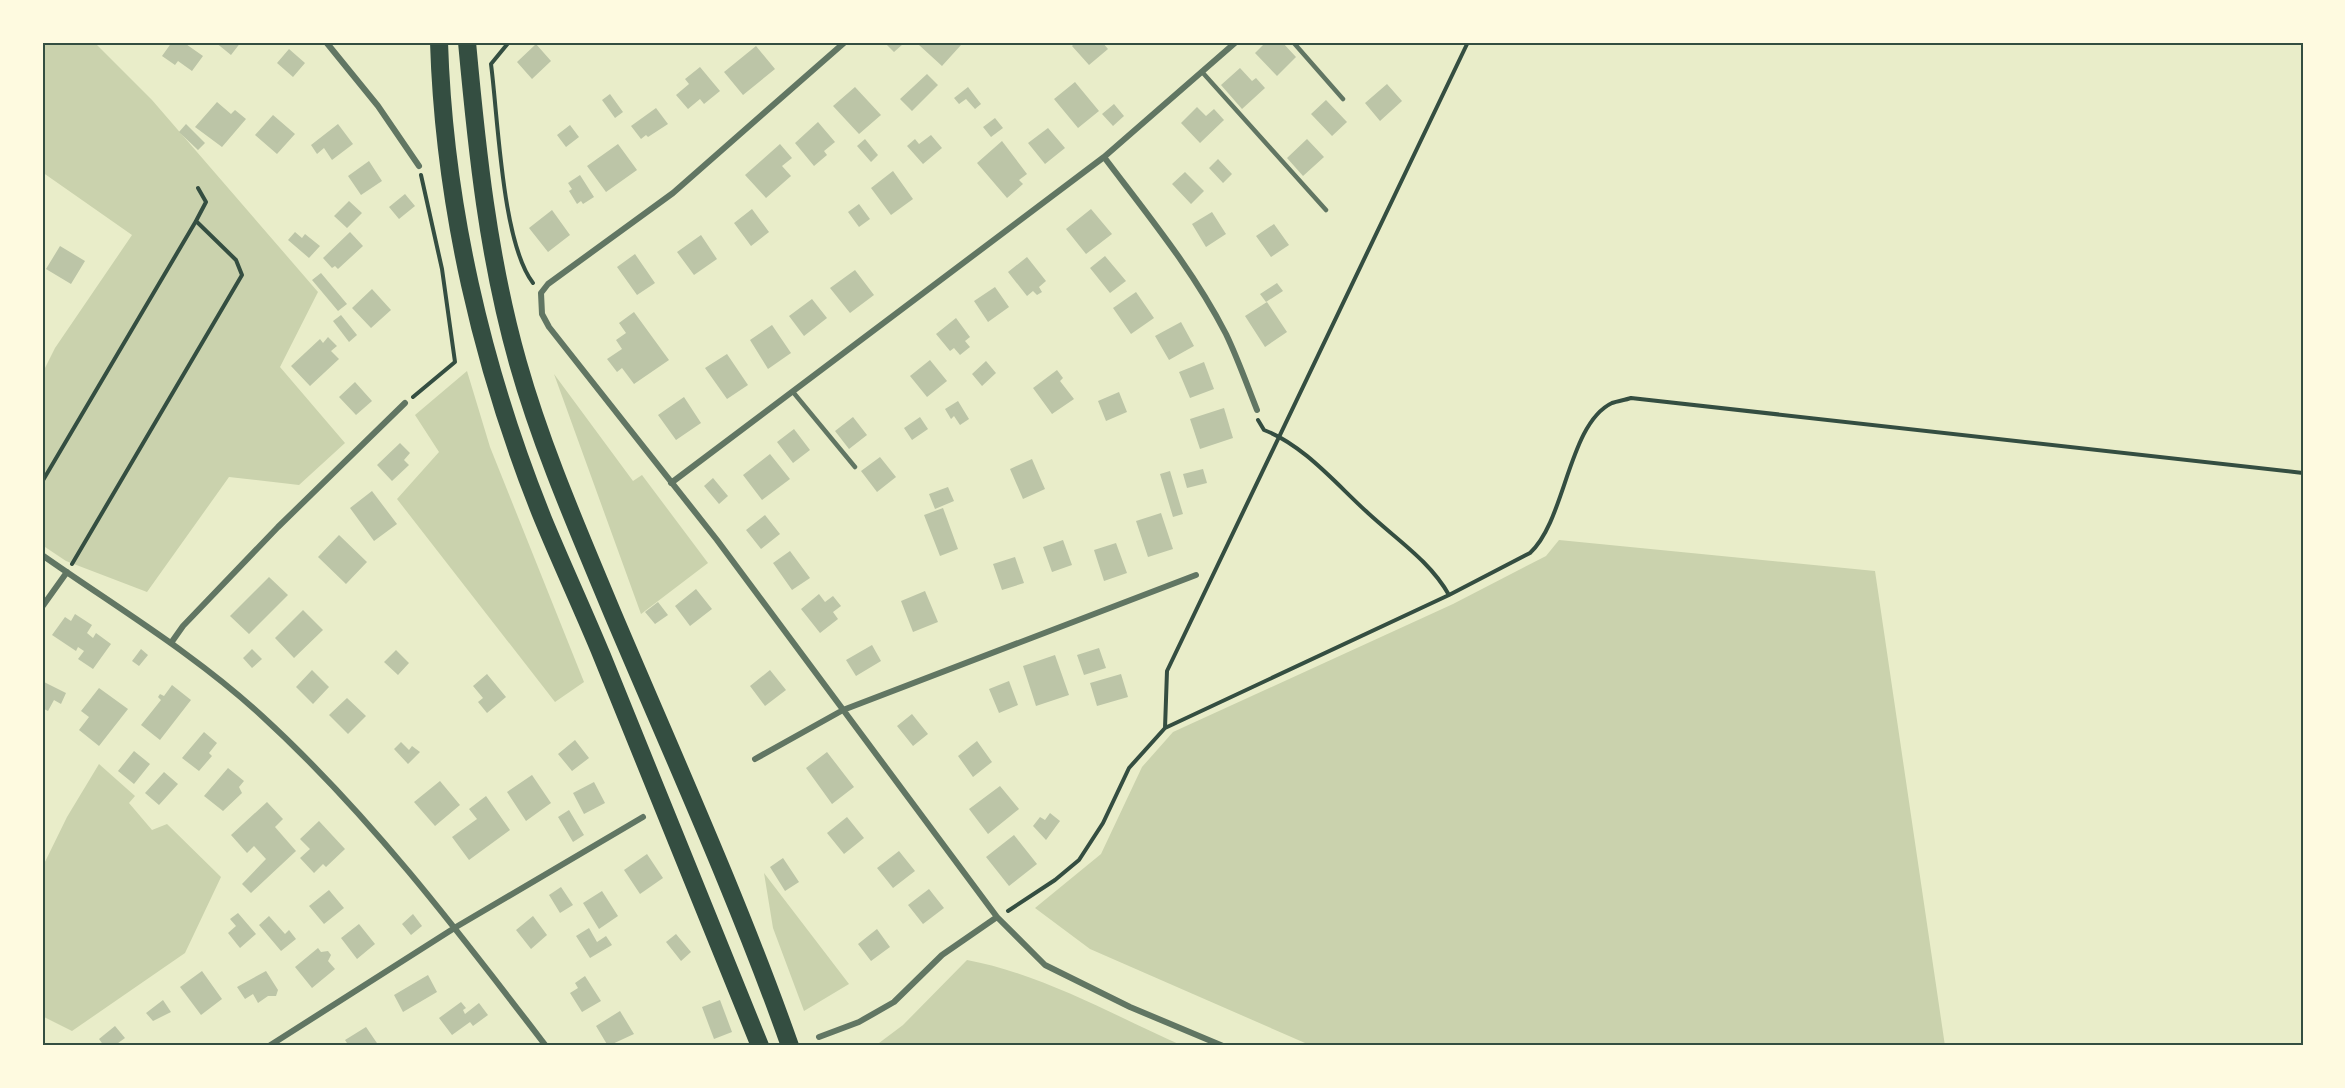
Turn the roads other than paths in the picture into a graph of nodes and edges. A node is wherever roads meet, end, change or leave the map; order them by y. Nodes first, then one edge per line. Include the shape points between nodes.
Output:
1 (326, 42) edge
2 (439, 42) edge
3 (467, 42) edge
4 (845, 42) edge
5 (1236, 42) edge
6 (1293, 42) edge
7 (1203, 74) junction
8 (1344, 99) dead end
9 (1104, 157) junction
10 (419, 166) road end
11 (1326, 210) dead end
12 (793, 392) junction
13 (405, 403) road end
14 (1257, 410) road end
15 (855, 467) dead end
16 (670, 483) junction
17 (42, 555) edge
18 (67, 572) junction
19 (1196, 574) dead end
20 (42, 607) edge
21 (171, 643) junction
22 (843, 710) junction
23 (755, 759) dead end
24 (643, 817) dead end
25 (997, 917) junction
26 (456, 927) junction
27 (819, 1037) dead end
28 (269, 1046) edge
29 (546, 1046) edge
30 (760, 1046) edge
31 (790, 1046) edge
32 (1223, 1046) edge

1 - 10 street via 378,106
2 - 30 highway via 464,260 492,370 542,516
3 - 31 highway via 481,190 518,364 568,506 753,947
4 - 16 street via 673,193 541,293 542,314 549,327
5 - 7 street
6 - 8 lane
7 - 9 street
7 - 11 lane
9 - 12 street
9 - 14 street via 1173,248 1208,302 1226,334
12 - 15 lane
12 - 16 street
13 - 21 street via 278,527
16 - 22 street
17 - 18 street
18 - 20 street
18 - 21 street
19 - 22 street
21 - 26 street via 261,715 408,869
22 - 23 street
22 - 25 street
24 - 26 street
25 - 27 street via 942,955 894,1002 860,1022
25 - 32 street via 1045,965 1130,1007
26 - 28 street
26 - 29 street

